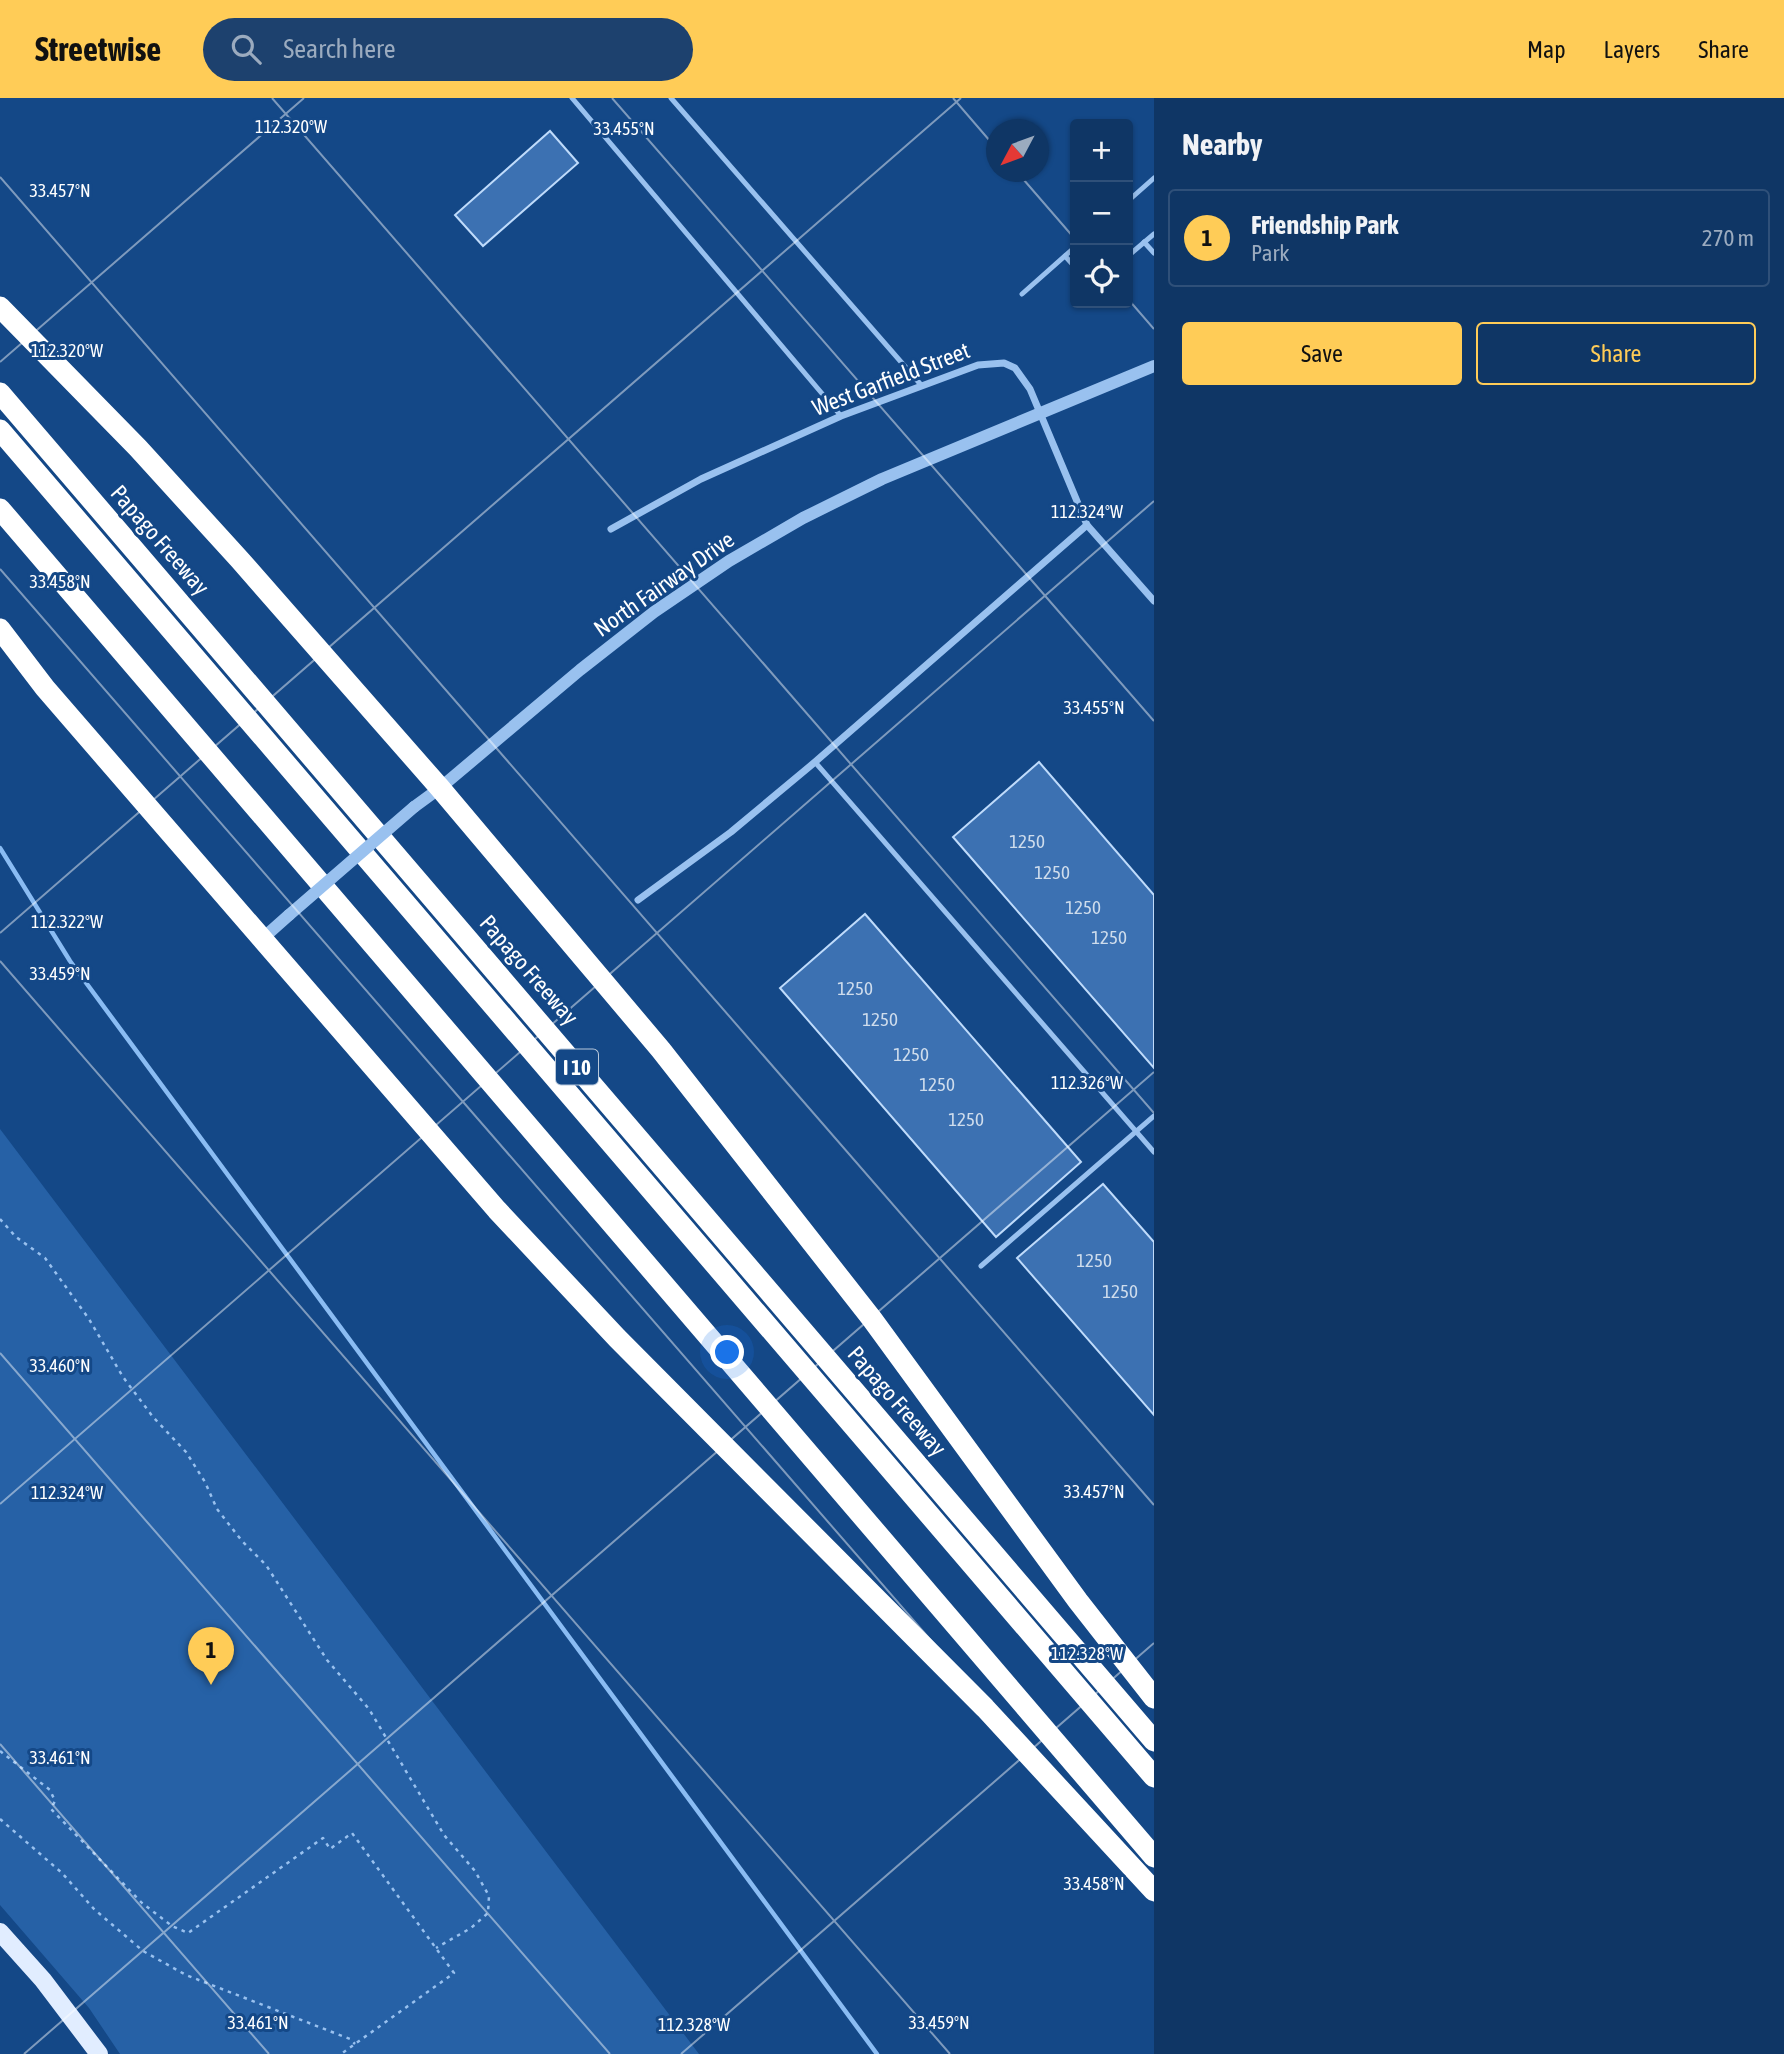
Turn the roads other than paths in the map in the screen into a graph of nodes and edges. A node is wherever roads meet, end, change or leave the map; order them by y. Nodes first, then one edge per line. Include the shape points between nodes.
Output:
1 (572, 98) edge
2 (671, 98) edge
3 (1154, 178) edge
4 (1133, 197) edge
5 (1154, 234) edge
6 (1144, 242) junction
7 (1070, 252) edge
8 (1133, 252) edge
9 (1154, 253) edge
10 (1065, 256) junction
11 (1070, 262) edge
12 (1022, 293) dead end
13 (0, 307) edge
14 (1154, 366) edge
15 (922, 386) junction
16 (0, 393) edge
17 (1039, 414) junction
18 (841, 416) junction
19 (0, 430) edge
20 (0, 509) edge
21 (1087, 525) junction
22 (611, 528) dead end
23 (1154, 601) edge
24 (0, 629) edge
25 (815, 762) junction
26 (440, 788) junction
27 (638, 900) dead end
28 (262, 939) junction
29 (1154, 1116) edge
30 (1136, 1132) junction
31 (1154, 1152) edge
32 (981, 1266) dead end
33 (1154, 1698) edge
34 (1154, 1741) edge
35 (1154, 1777) edge
36 (1154, 1857) edge
37 (1154, 1891) edge
38 (0, 1932) edge
39 (99, 2054) edge

1 - 18 lane
2 - 15 lane
3 - 4 lane
5 - 6 lane
6 - 8 lane
6 - 9 lane
7 - 10 lane
10 - 11 lane
10 - 12 lane
13 - 26 highway via 138,448
14 - 17 street, North Fairway Drive
15 - 17 street, West Garfield Street via 978,365 1004,363 1023,377
15 - 18 street, West Garfield Street
16 - 34 highway, Papago Freeway / I 10
17 - 21 street, West Garfield Street
17 - 26 street, North Fairway Drive via 882,479 729,561 580,670
18 - 22 street, West Garfield Street via 701,480
19 - 35 highway
20 - 36 highway
21 - 23 street, West Garfield Street
21 - 25 street
24 - 28 highway via 45,688
25 - 27 street via 731,832
25 - 30 lane
26 - 28 street, North Fairway Drive, bridge
26 - 33 highway via 768,1184
28 - 37 highway via 497,1210 985,1708
29 - 30 lane
30 - 31 lane
30 - 32 lane
38 - 39 main road via 51,1989

